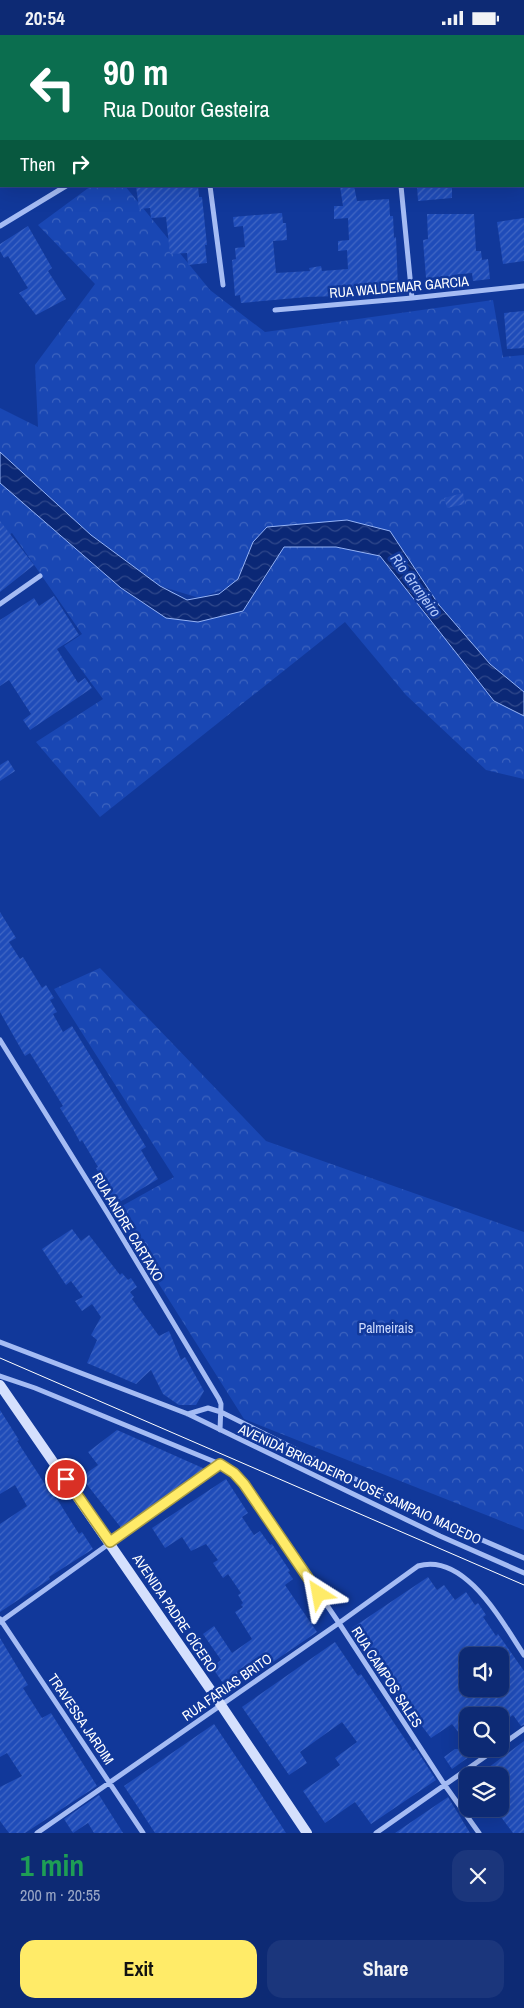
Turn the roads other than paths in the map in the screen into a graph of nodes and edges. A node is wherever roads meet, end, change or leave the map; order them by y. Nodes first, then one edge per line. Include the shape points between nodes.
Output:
1 (64, 187) edge
2 (210, 187) edge
3 (401, 187) edge
4 (0, 226) edge
5 (223, 285) dead end
6 (524, 286) edge
7 (412, 298) junction
8 (275, 310) dead end
9 (40, 576) dead end
10 (0, 604) edge
11 (0, 1040) edge
12 (0, 1342) edge
13 (0, 1376) edge
14 (0, 1385) edge
15 (221, 1412) junction
16 (188, 1414) junction
17 (220, 1430) junction
18 (220, 1464) junction
19 (110, 1542) junction
20 (524, 1558) edge
21 (524, 1573) edge
22 (1, 1621) edge
23 (339, 1623) junction
24 (524, 1655) edge
25 (221, 1705) junction
26 (524, 1729) edge
27 (509, 1740) edge
28 (484, 1757) edge
29 (110, 1783) junction
30 (444, 1784) junction
31 (37, 1833) edge
32 (143, 1833) edge
33 (307, 1833) edge
34 (376, 1833) edge
35 (479, 1833) edge

1 - 4 street
2 - 5 street
3 - 7 street
6 - 7 street, RUA WALDEMAR GARCIA
7 - 8 street, RUA WALDEMAR GARCIA
9 - 10 street
11 - 15 street, RUA ANDRE CARTAXO via 219,1399
12 - 16 street, AVENIDA BRIGADEIRO JOSÉ SAMPAIO MACEDO
13 - 18 street
14 - 19 main road, AVENIDA PADRE CÍCERO
15 - 16 street, AVENIDA BRIGADEIRO JOSÉ SAMPAIO MACEDO via 208,1408
15 - 17 street, RUA ANDRE CARTAXO
15 - 20 street, AVENIDA BRIGADEIRO JOSÉ SAMPAIO MACEDO via 445,1524
16 - 17 street, AVENIDA BRIGADEIRO JOSÉ SAMPAIO MACEDO
17 - 21 street, AVENIDA BRIGADEIRO JOSÉ SAMPAIO MACEDO
18 - 19 street
18 - 23 street, RUA CAMPOS SALES via 244,1484
19 - 22 street
19 - 25 main road, AVENIDA PADRE CÍCERO
22 - 29 street, TRAVESSA JARDIM
23 - 24 street, RUA FARIAS BRITO via 406,1573 431,1563 456,1571 480,1592
23 - 25 street, RUA FARIAS BRITO
23 - 30 street, RUA CAMPOS SALES
25 - 29 street, RUA FARIAS BRITO
25 - 33 main road, AVENIDA PADRE CÍCERO
26 - 27 street
28 - 30 street
29 - 31 street, RUA FARIAS BRITO
29 - 32 street, TRAVESSA JARDIM
30 - 34 street
30 - 35 street, RUA CAMPOS SALES

